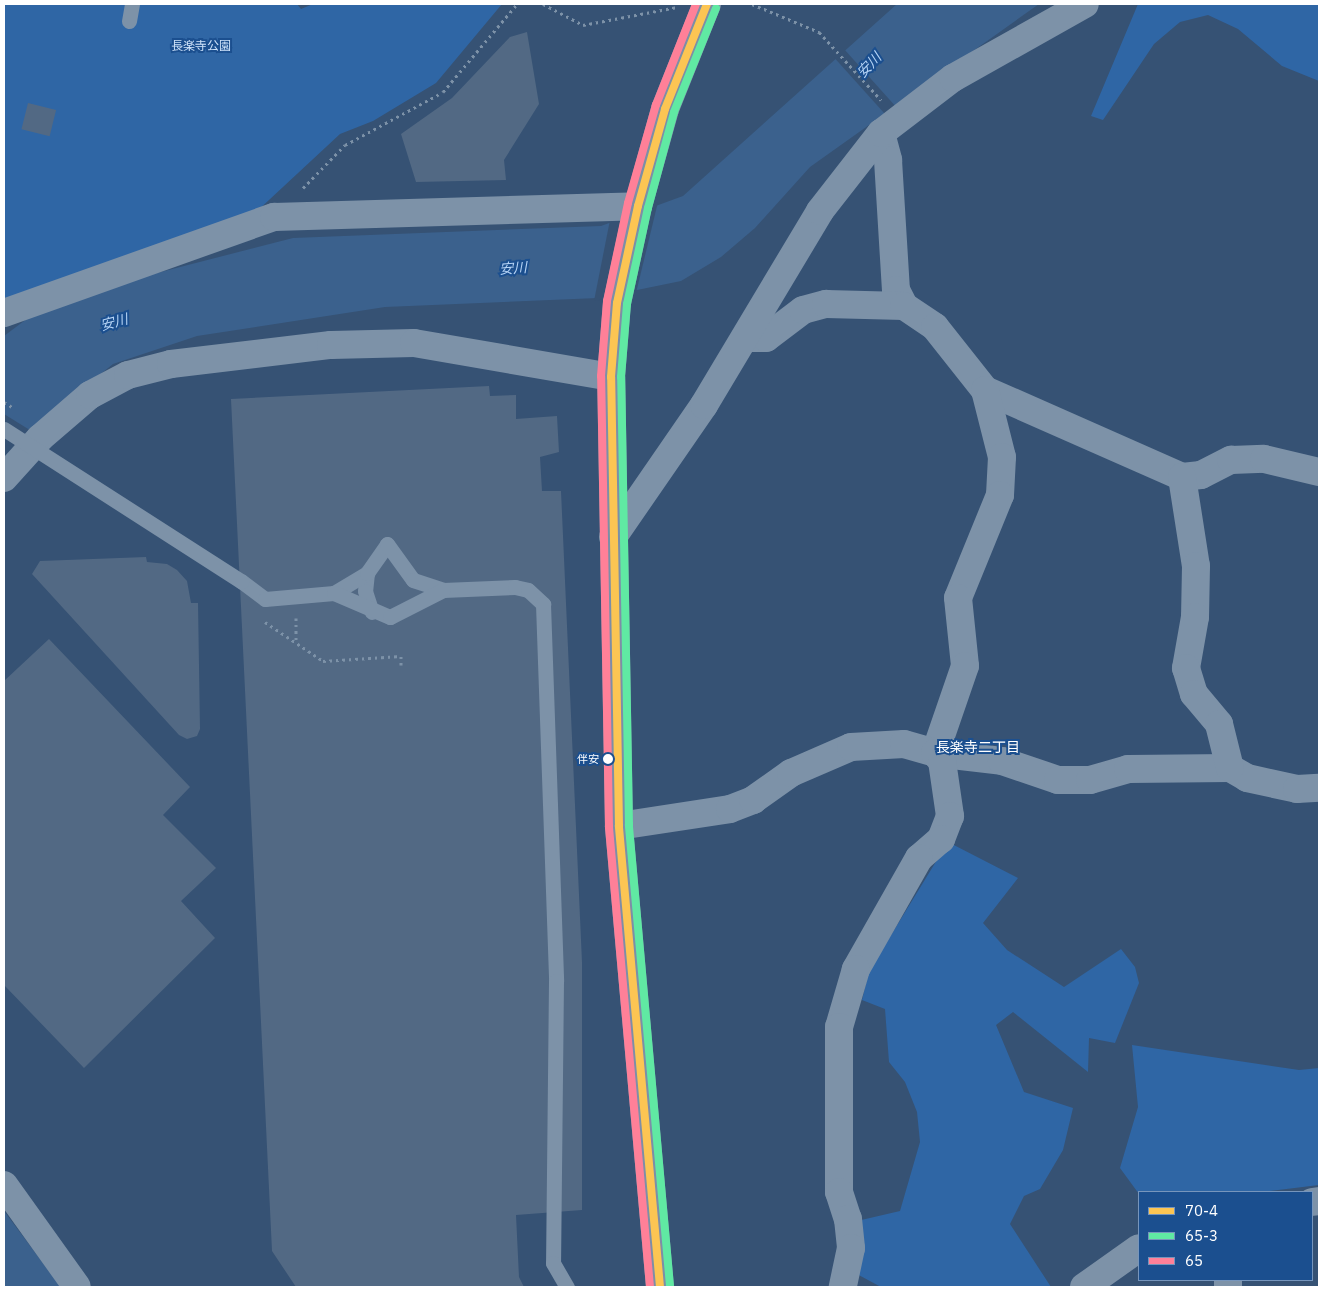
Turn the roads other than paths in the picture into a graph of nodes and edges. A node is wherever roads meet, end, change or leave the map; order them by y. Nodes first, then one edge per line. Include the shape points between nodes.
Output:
1 (132, 4) edge
2 (707, 4) edge
3 (1085, 4) edge
4 (129, 21) dead end
5 (881, 133) junction
6 (638, 206) junction
7 (904, 306) junction
8 (4, 313) edge
9 (746, 338) junction
10 (611, 376) junction
11 (985, 390) junction
12 (4, 429) edge
13 (1319, 472) edge
14 (1182, 477) junction
15 (4, 478) edge
16 (613, 537) junction
17 (367, 573) junction
18 (413, 580) junction
19 (443, 590) junction
20 (334, 593) junction
21 (409, 609) junction
22 (372, 612) junction
23 (935, 752) junction
24 (1230, 768) junction
25 (1319, 788) edge
26 (619, 826) junction
27 (4, 1185) edge
28 (1138, 1249) edge
29 (76, 1287) edge
30 (567, 1287) edge
31 (660, 1287) edge
32 (843, 1287) edge
33 (1084, 1287) edge

1 - 4 lane
2 - 6 main road via 665,109
3 - 5 street via 953,78
5 - 7 street via 888,160 896,290
5 - 9 street via 820,211
6 - 8 street via 274,217
6 - 10 main road via 616,303
7 - 9 street via 826,304 803,310 766,338
7 - 11 street via 935,327
9 - 16 street
10 - 15 street via 414,343 330,345 171,364 128,375 90,395 40,438
10 - 16 main road
11 - 14 street
11 - 23 street via 1002,457 1000,495 958,598 965,666
12 - 20 lane, bridge via 265,598
13 - 14 street via 1264,459 1231,460 1201,475
14 - 24 street via 1196,566 1195,617 1186,668 1194,694 1219,724
16 - 26 main road
17 - 18 lane via 387,544
17 - 20 lane
17 - 22 lane via 364,591
18 - 19 lane
18 - 21 lane via 416,594
19 - 21 lane
19 - 30 lane via 516,587 528,590 542,604 556,980 554,1263
20 - 22 lane
21 - 22 lane via 390,616
23 - 24 street via 1002,761 1058,780 1090,780 1128,769
23 - 26 street via 904,744 851,748 791,773 753,800 730,808
23 - 32 street via 942,761 950,816 941,839 920,858 856,969 839,1027 839,1192 848,1219 851,1248
24 - 25 street via 1247,778 1297,789
26 - 31 main road
27 - 29 street
28 - 33 street

